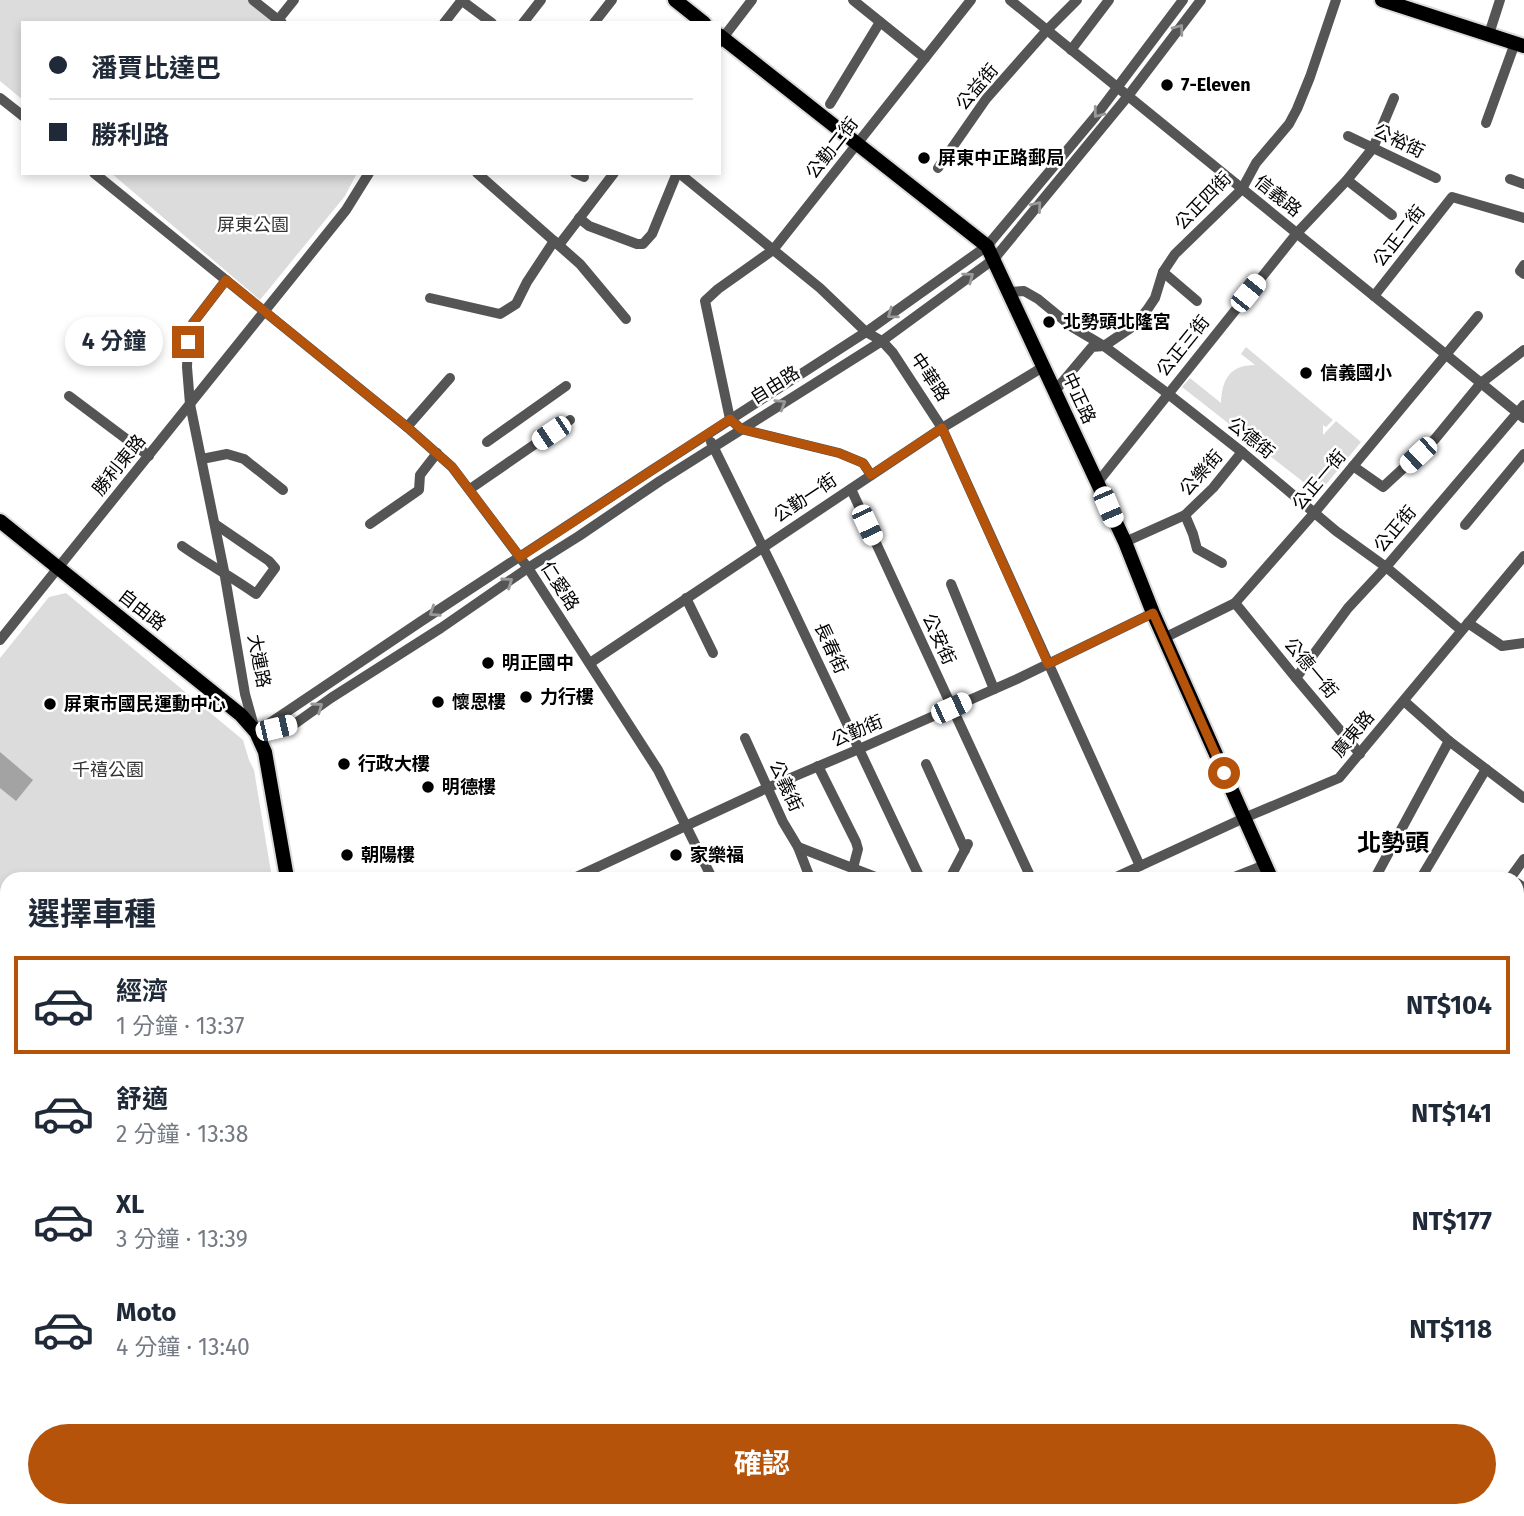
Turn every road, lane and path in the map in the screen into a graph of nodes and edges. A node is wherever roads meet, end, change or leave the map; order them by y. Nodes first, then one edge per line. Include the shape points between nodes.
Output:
1 (253, 0) edge
2 (294, 0) edge
3 (461, 0) edge
4 (541, 0) edge
5 (611, 0) edge
6 (675, 0) edge
7 (752, 0) edge
8 (853, 0) edge
9 (971, 0) edge
10 (1010, 0) edge
11 (1077, 0) edge
12 (1109, 0) edge
13 (1183, 0) edge
14 (1201, 0) edge
15 (1336, 0) edge
16 (1385, 0) edge
17 (1500, 0) edge
18 (280, 21) edge
19 (445, 21) edge
20 (489, 21) edge
21 (525, 21) edge
22 (595, 21) edge
23 (701, 21) edge
24 (880, 22) junction
25 (1047, 30) junction
26 (1489, 34) junction
27 (721, 38) edge
28 (1520, 45) edge
29 (1071, 50) junction
30 (925, 58) junction
31 (1117, 87) junction
32 (1128, 96) junction
33 (0, 98) edge
34 (1394, 98) dead end
35 (830, 104) dead end
36 (21, 114) edge
37 (1486, 123) dead end
38 (1348, 136) dead end
39 (858, 143) junction
40 (1373, 148) junction
41 (938, 169) dead end
42 (96, 175) edge
43 (368, 175) edge
44 (479, 175) edge
45 (612, 175) edge
46 (677, 175) edge
47 (680, 175) edge
48 (1436, 178) dead end
49 (1510, 179) dead end
50 (1347, 180) junction
51 (1524, 184) edge
52 (1242, 189) junction
53 (1392, 215) dead end
54 (579, 218) junction
55 (1524, 218) edge
56 (1297, 233) junction
57 (556, 243) junction
58 (773, 250) junction
59 (990, 252) junction
60 (1163, 272) junction
61 (226, 280) junction
62 (1009, 292) junction
63 (1374, 296) junction
64 (430, 298) dead end
65 (1197, 301) dead end
66 (264, 311) junction
67 (1478, 316) dead end
68 (626, 319) dead end
69 (866, 332) junction
70 (882, 341) junction
71 (1104, 346) junction
72 (1524, 349) edge
73 (1445, 355) junction
74 (1043, 367) junction
75 (450, 378) dead end
76 (1481, 383) junction
77 (566, 386) dead end
78 (1054, 392) junction
79 (1167, 393) junction
80 (69, 396) dead end
81 (190, 404) junction
82 (1522, 412) edge
83 (730, 419) junction
84 (570, 420) dead end
85 (407, 427) junction
86 (942, 428) junction
87 (741, 429) junction
88 (706, 435) junction
89 (487, 442) dead end
90 (713, 447) junction
91 (1242, 452) junction
92 (437, 453) junction
93 (1524, 454) edge
94 (149, 456) junction
95 (202, 459) junction
96 (1353, 466) junction
97 (871, 475) junction
98 (1098, 482) junction
99 (470, 489) junction
100 (851, 489) junction
101 (282, 490) dead end
102 (1315, 512) junction
103 (1185, 515) junction
104 (1, 524) edge
105 (215, 524) junction
106 (370, 524) dead end
107 (1465, 525) dead end
108 (1125, 542) junction
109 (182, 545) dead end
110 (763, 547) junction
111 (1524, 556) edge
112 (520, 557) junction
113 (1222, 563) dead end
114 (1386, 567) junction
115 (58, 568) junction
116 (527, 568) junction
117 (224, 571) junction
118 (951, 584) dead end
119 (686, 598) junction
120 (1236, 603) junction
121 (1153, 613) junction
122 (1465, 627) junction
123 (1164, 638) junction
124 (0, 640) edge
125 (1524, 643) edge
126 (713, 653) dead end
127 (590, 663) junction
128 (1048, 664) junction
129 (1296, 678) junction
130 (994, 689) junction
131 (1404, 701) junction
132 (951, 708) junction
133 (256, 732) junction
134 (745, 738) dead end
135 (1449, 741) junction
136 (859, 749) junction
137 (1360, 754) junction
138 (926, 764) dead end
139 (818, 766) junction
140 (1486, 769) junction
141 (767, 788) junction
142 (1524, 799) edge
143 (1244, 818) junction
144 (687, 825) junction
145 (798, 847) junction
146 (1265, 864) junction
147 (1140, 866) junction
148 (853, 868) junction
149 (286, 872) edge
150 (590, 872) edge
151 (709, 872) edge
152 (808, 872) edge
153 (863, 872) edge
154 (917, 872) edge
155 (953, 872) edge
156 (1028, 872) edge
157 (1127, 872) edge
158 (1246, 872) edge
159 (1268, 872) edge
160 (1378, 872) edge
161 (1425, 872) edge

1 - 18 street
2 - 18 street
3 - 19 street
3 - 20 street
4 - 21 street
5 - 22 street
6 - 23 main road
7 - 27 street
8 - 24 street
9 - 30 street, 公勤二街
10 - 25 street, 信義路
11 - 25 street, 公益街
12 - 29 street
13 - 31 street, 自由路
32 -> 14 street, 自由路
15 - 52 street, 公正四街 via 1297,108
16 - 26 main road
17 - 26 street
24 - 30 street
24 - 35 street
25 - 29 street, 信義路
25 - 41 street, 公益街 via 986,99
26 - 28 main road
27 - 39 main road, 中正路
28 - 37 street
29 - 31 street, 信義路
30 - 39 street, 公勤二街
31 - 32 street, 信義路
31 -> 59 street, 自由路
32 - 52 street, 信義路
59 -> 32 street, 自由路
33 - 36 street
34 - 40 street, 公正三街
38 - 40 street, 公裕街
39 - 58 street, 公勤二街
39 - 59 main road, 中正路
40 - 48 street, 公裕街
40 - 50 street, 公正三街
42 - 61 street, 仁愛路
43 - 66 street, 勝利東路 via 346,210
44 - 57 street
45 - 54 street
46 - 54 street via 652,234 643,244 589,226
47 - 58 street, 中華路
49 - 51 street
50 - 53 street
50 - 56 street, 公正三街
52 - 56 street, 信義路
52 - 60 street, 公正四街 via 1175,254
54 - 57 street
55 - 63 street, 公正二街 via 1452,197
56 - 63 street, 信義路
56 - 79 street, 公正三街
57 - 64 street via 516,304 500,314
57 - 68 street
58 - 69 street, 中華路
58 - 83 street, 公勤二街 via 705,301
59 - 62 main road, 中正路
59 -> 69 street, 自由路
70 -> 59 street, 自由路
60 - 65 street
60 - 71 street, 公正四街 via 1147,310
61 - 66 street, 仁愛路
61 - 81 street, 大連路 via 193,323 187,367
62 - 71 street, 公德街 via 1024,291
62 - 74 main road, 中正路
63 - 73 street, 信義路
66 - 81 street, 勝利東路
66 - 85 street, 仁愛路
67 - 73 street, 公正一街
69 - 70 street, 中華路
69 - 83 street, 自由路
70 - 86 street, 中華路
87 -> 70 street, 自由路
71 - 78 street, 公正四街 via 1092,347
71 - 79 street, 公德街
72 - 76 street
73 - 76 street, 信義路
73 - 96 street, 公正一街
74 - 78 main road, 中正路
74 - 86 street, 公勤一街
75 - 85 street
76 - 82 street, 信義路
76 - 96 street via 1435,439 1383,487
77 - 89 street
78 - 98 main road, 中正路
79 - 91 street, 公德街
79 - 98 street, 公正三街
80 - 94 street
81 - 94 street, 勝利東路
81 - 95 street, 大連路
82 - 114 street, 公正街
83 - 87 street
83 - 88 street, 自由路
84 - 99 street
85 - 92 street, 仁愛路
86 - 97 street, 公勤一街
86 - 128 street, 中華路
87 - 90 street, 自由路
87 - 97 street via 839,453 863,463
88 - 90 street, 長春街
88 - 112 street, 自由路
90 - 110 street, 長春街
90 - 116 street, 自由路
91 - 102 street, 公德街
91 - 103 street, 公樂街
92 - 99 street, 仁愛路
92 - 106 street via 419,475 419,490
93 - 107 street
94 - 115 street, 勝利東路
95 - 101 street via 227,454 244,459
95 - 105 street, 大連路
96 - 102 street, 公正一街
97 - 100 street, 公勤一街
98 - 108 main road, 中正路
99 - 112 street, 仁愛路
100 - 110 street, 公勤一街
100 - 132 street, 公安街
102 - 114 street, 公德街
102 - 120 street, 公正一街
103 - 108 street, 公樂街
103 - 113 street, 公樂街 via 1197,549
104 - 115 main road, 自由路
105 - 117 street, 大連路
105 - 117 street via 275,568 256,594
108 - 121 main road, 中正路
109 - 117 street
110 - 119 street, 公勤一街
110 - 136 street, 長春街
111 - 122 street, 廣東路
112 - 116 street, 仁愛路
112 -> 133 street, 自由路
114 - 122 street, 公德街
114 - 129 street, 公正街 via 1331,629
115 - 124 street, 勝利東路
115 - 133 main road, 自由路 via 242,715
116 - 127 street, 仁愛路
133 -> 116 street, 自由路 via 296,723
117 - 133 street, 大連路
118 - 130 street
119 - 126 street
119 - 127 street, 公勤一街
120 - 123 street, 公正一街
120 - 129 street, 公德一街
121 - 123 main road, 中正路
121 - 128 street, 公勤街
122 - 125 street, 公德街 via 1502,646
122 - 131 street, 廣東路
123 - 143 main road, 中正路
127 - 144 street, 仁愛路
128 - 130 street, 公勤街
128 - 147 street, 中華路
129 - 137 street, 公德一街
130 - 132 street, 公勤街
131 - 135 street
131 - 137 street, 廣東路
132 - 136 street, 公勤街
132 - 156 street, 公安街
133 - 149 main road, 大連路 via 265,752
134 - 141 street, 公義街
135 - 140 street
135 - 160 street
136 - 139 street, 公勤街
136 - 154 street, 長春街
137 - 143 street, 廣東路 via 1339,778
138 - 155 street via 966,847
139 - 141 street, 公勤街
139 - 148 street via 856,842
140 - 142 street
140 - 161 street
141 - 144 street, 公勤街
141 - 145 street, 公義街
143 - 146 main road, 中正路
143 - 147 street, 廣東路
144 - 150 street, 公勤街
144 - 151 street, 仁愛路
145 - 148 street
145 - 152 street, 公義街
146 - 158 street
146 - 159 main road, 中正路
147 - 157 street, 廣東路
148 - 153 street

